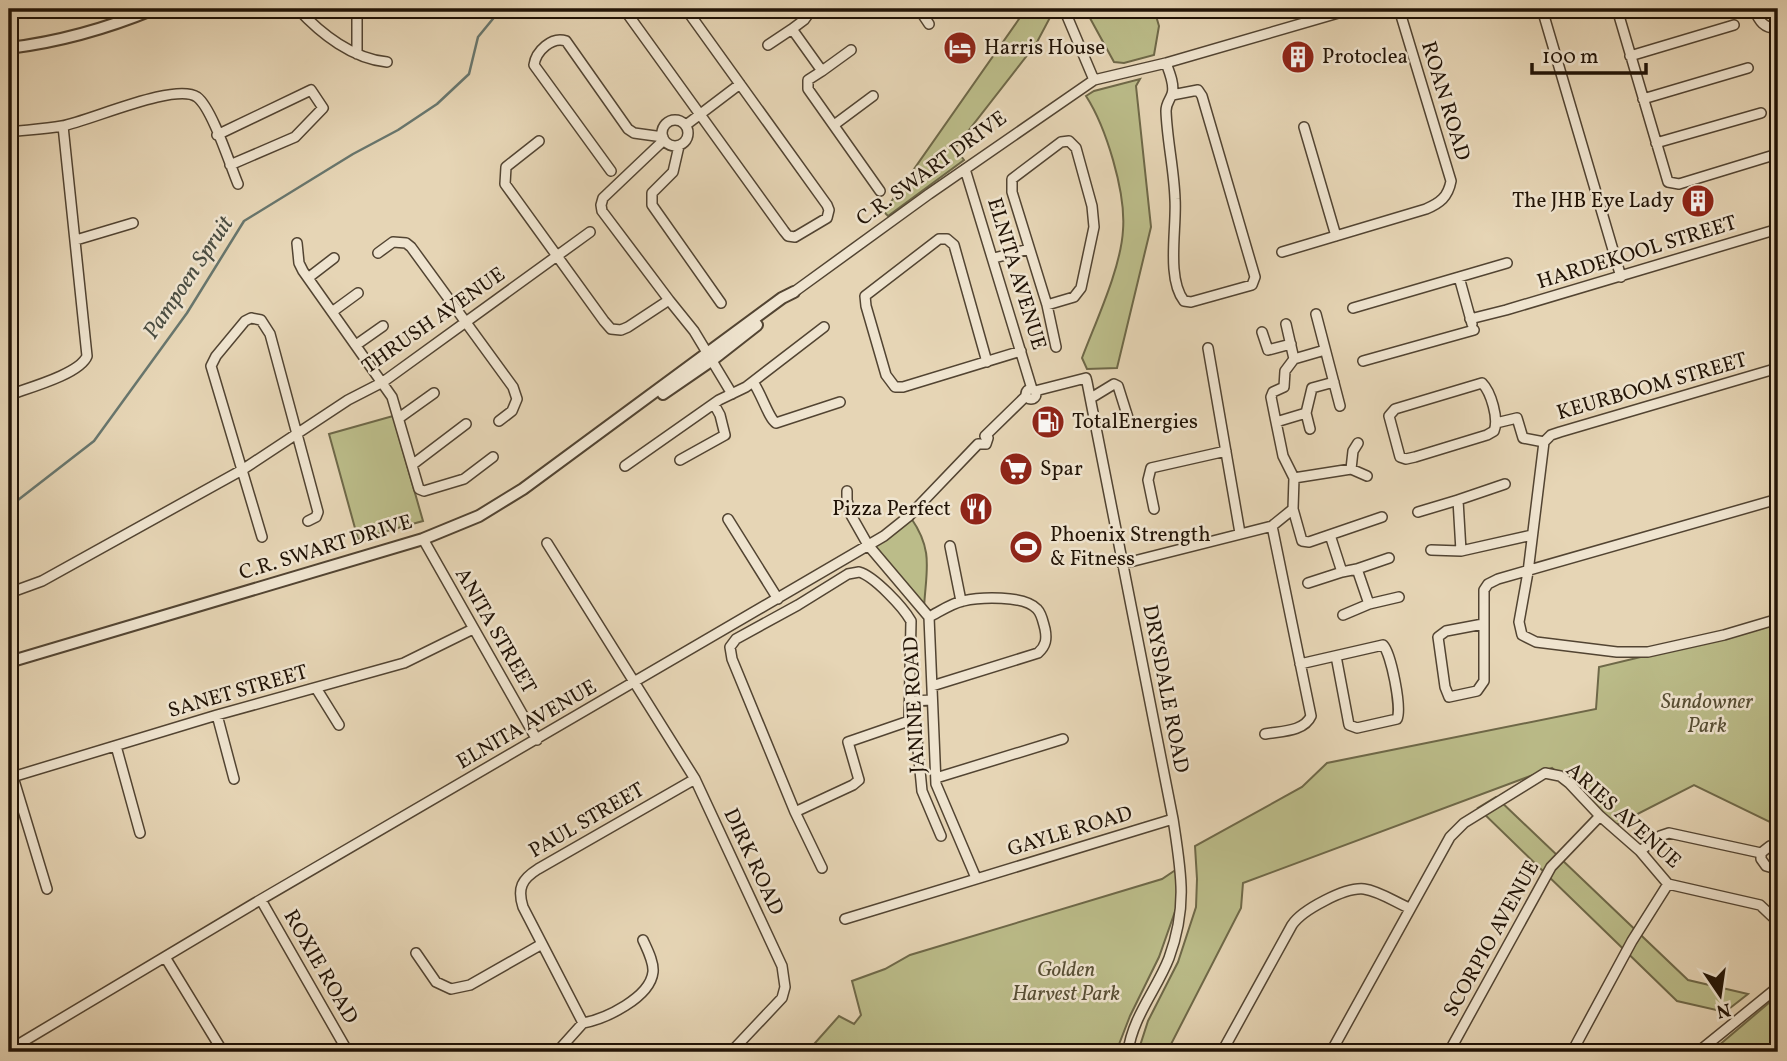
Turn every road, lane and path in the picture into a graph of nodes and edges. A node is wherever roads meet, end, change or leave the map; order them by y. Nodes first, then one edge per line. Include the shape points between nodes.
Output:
1 (154, 9) edge
2 (298, 9) edge
3 (357, 9) edge
4 (624, 9) edge
5 (686, 9) edge
6 (812, 9) edge
7 (919, 9) edge
8 (1058, 9) edge
9 (1064, 9) edge
10 (1352, 9) edge
11 (1399, 9) edge
12 (1542, 9) edge
13 (1634, 9) edge
14 (1754, 9) edge
15 (1617, 11) edge
16 (929, 24) dead end
17 (1734, 24) dead end
18 (1071, 26) junction
19 (1778, 28) edge
20 (792, 29) junction
21 (768, 45) dead end
22 (9, 48) edge
23 (851, 50) dead end
24 (358, 54) junction
25 (1630, 56) junction
26 (387, 62) dead end
27 (1167, 63) junction
28 (1748, 68) dead end
29 (821, 71) junction
30 (1094, 80) junction
31 (740, 84) junction
32 (1172, 94) junction
33 (873, 96) dead end
34 (1643, 99) junction
35 (700, 113) junction
36 (1761, 113) dead end
37 (686, 125) junction
38 (834, 125) junction
39 (64, 126) junction
40 (1304, 127) dead end
41 (9, 132) edge
42 (217, 135) junction
43 (663, 139) junction
44 (539, 141) dead end
45 (1656, 143) junction
46 (679, 146) junction
47 (1774, 155) dead end
48 (230, 165) junction
49 (965, 169) junction
50 (611, 171) dead end
51 (238, 184) dead end
52 (880, 191) dead end
53 (133, 223) dead end
54 (1778, 229) edge
55 (590, 232) dead end
56 (1336, 236) junction
57 (76, 240) junction
58 (297, 243) dead end
59 (1029, 249) junction
60 (1282, 252) dead end
61 (378, 253) dead end
62 (556, 256) junction
63 (334, 258) dead end
64 (993, 258) junction
65 (1507, 263) dead end
66 (1622, 276) junction
67 (1458, 277) junction
68 (308, 278) junction
69 (794, 292) joint
70 (358, 293) dead end
71 (668, 300) junction
72 (721, 303) dead end
73 (1047, 305) junction
74 (1353, 308) dead end
75 (332, 312) junction
76 (1316, 314) dead end
77 (1471, 319) junction
78 (466, 321) junction
79 (1286, 324) dead end
80 (383, 326) dead end
81 (824, 327) dead end
82 (1262, 332) dead end
83 (356, 345) junction
84 (1291, 345) junction
85 (1056, 347) dead end
86 (1208, 348) dead end
87 (1325, 350) junction
88 (1021, 351) junction
89 (709, 357) junction
90 (1294, 359) junction
91 (1363, 361) dead end
92 (987, 362) junction
93 (1778, 368) edge
94 (383, 382) junction
95 (753, 382) junction
96 (1334, 382) junction
97 (1031, 392) junction
98 (433, 393) dead end
99 (732, 394) junction
100 (9, 395) edge
101 (1091, 398) junction
102 (840, 402) dead end
103 (714, 404) junction
104 (1340, 407) dead end
105 (1306, 414) junction
106 (399, 418) junction
107 (499, 421) dead end
108 (1276, 422) junction
109 (1496, 423) junction
110 (466, 424) dead end
111 (1130, 424) dead end
112 (1310, 429) dead end
113 (295, 434) junction
114 (1544, 442) junction
115 (1358, 443) dead end
116 (1226, 451) junction
117 (493, 457) dead end
118 (680, 460) dead end
119 (412, 465) junction
120 (625, 466) dead end
121 (1351, 468) junction
122 (242, 470) junction
123 (1367, 476) dead end
124 (1294, 478) junction
125 (1505, 484) dead end
126 (847, 491) dead end
127 (1778, 499) edge
128 (1458, 500) junction
129 (1154, 509) dead end
130 (1293, 509) junction
131 (1418, 512) dead end
132 (1382, 517) dead end
133 (728, 519) dead end
134 (308, 521) dead end
135 (1272, 526) junction
136 (1240, 533) junction
137 (1330, 535) junction
138 (1532, 535) junction
139 (262, 537) dead end
140 (423, 539) junction
141 (547, 543) dead end
142 (868, 545) junction
143 (950, 546) dead end
144 (1431, 550) dead end
145 (1461, 551) junction
146 (1389, 558) dead end
147 (1122, 564) junction
148 (1357, 569) junction
149 (1342, 572) junction
150 (1528, 572) junction
151 (1308, 583) dead end
152 (9, 593) edge
153 (1399, 597) dead end
154 (778, 599) junction
155 (961, 601) junction
156 (1369, 604) junction
157 (1343, 615) dead end
158 (929, 617) junction
159 (1778, 618) edge
160 (1483, 624) junction
161 (473, 629) junction
162 (1336, 656) junction
163 (9, 662) edge
164 (1300, 664) junction
165 (634, 682) junction
166 (932, 686) junction
167 (316, 688) junction
168 (932, 700) junction
169 (910, 701) junction
170 (217, 715) junction
171 (909, 721) junction
172 (340, 725) dead end
173 (1265, 734) dead end
174 (1063, 739) dead end
175 (537, 740) junction
176 (116, 747) junction
177 (11, 777) edge
178 (936, 778) junction
179 (234, 779) dead end
180 (695, 779) junction
181 (795, 812) junction
182 (1600, 816) junction
183 (1173, 819) junction
184 (140, 833) dead end
185 (942, 836) dead end
186 (1778, 849) edge
187 (1640, 851) junction
188 (1761, 853) junction
189 (1778, 865) edge
190 (822, 868) dead end
191 (976, 878) junction
192 (1668, 884) junction
193 (47, 889) dead end
194 (261, 900) junction
195 (1409, 908) junction
196 (845, 919) dead end
197 (1778, 922) edge
198 (643, 940) dead end
199 (542, 944) junction
200 (416, 953) dead end
201 (165, 957) junction
202 (1778, 987) edge
203 (583, 1023) junction
204 (9, 1050) edge
205 (223, 1052) edge
206 (348, 1052) edge
207 (557, 1052) edge
208 (731, 1052) edge
209 (1128, 1052) edge
210 (1222, 1052) edge
211 (1331, 1052) edge
212 (1449, 1052) edge
213 (1572, 1052) edge
214 (1698, 1052) edge

1 - 22 street via 98,30
2 - 24 street
3 - 24 street
4 - 35 street
5 - 31 street
6 - 20 street
7 - 16 street
8 - 18 street
9 - 18 street
10 - 27 street
11 - 56 street, ROAN ROAD via 1451,181 1449,189 1441,202 1426,209
12 - 66 street
13 - 15 street
14 - 19 street via 1763,24
15 - 25 street
17 - 25 street
18 - 30 street
20 - 21 street
20 - 29 street
23 - 29 street
24 - 26 street
25 - 34 street
27 - 30 street
27 - 32 street
28 - 34 street
29 - 38 street via 808,80 807,89
30 - 49 street, C.R. SWART DRIVE
31 - 35 street
31 - 35 street via 822,197 829,210 827,218 796,237 788,236
32 - 32 street via 1166,111 1175,199 1175,271 1181,298 1191,302 1252,285 1255,277 1202,96 1198,90
33 - 38 street
34 - 45 street
35 - 37 street
36 - 45 street
37 - 43 street via 669,121
37 - 46 street via 688,137
38 - 52 street
39 - 41 street
39 - 42 street via 154,98 187,93 206,108
39 - 57 street
40 - 56 street
42 - 48 street
42 - 48 street via 312,90 323,108 295,137
43 - 46 street
43 - 50 street via 628,129 566,41 552,41 537,54 534,65
43 - 71 street via 601,205
44 - 62 street via 506,167 504,179
45 - 47 street via 1667,180 1675,184
46 - 72 street via 673,172 653,191 651,203
48 - 51 street
49 - 64 street, ELNITA AVENUE
49 - 69 street, C.R. SWART DRIVE
53 - 57 street
54 - 66 street, HARDEKOOL STREET
55 - 62 street, THRUSH AVENUE
56 - 60 street, ROAN ROAD
57 - 100 street via 86,359 80,367
58 - 68 street via 299,263
59 - 64 street
59 - 73 street
59 - 73 street via 1012,179 1061,142 1069,141 1076,148 1094,227 1081,288 1074,297
61 - 78 street via 393,242 407,243
62 - 71 street via 611,329 628,327
62 - 78 street, THRUSH AVENUE
63 - 68 street
64 - 88 street, ELNITA AVENUE
65 - 67 street
66 - 77 street, HARDEKOOL STREET
67 - 74 street
67 - 77 street
68 - 75 street
69 - 89 street, C.R. SWART DRIVE
70 - 75 street
71 - 89 street
73 - 85 street
75 - 83 street
76 - 87 street
77 - 91 street via 1474,331
78 - 94 street, THRUSH AVENUE
78 - 107 street via 516,394 516,406
79 - 84 street
80 - 83 street
81 - 95 street
82 - 84 street via 1268,350
83 - 94 street
84 - 90 street
86 - 116 street
87 - 90 street
87 - 96 street
88 - 92 street
88 - 97 street, ELNITA AVENUE
89 - 99 street
89 - 140 street, C.R. SWART DRIVE via 500,505
90 - 108 street via 1284,372 1284,389 1271,395
92 - 92 street via 895,387 886,374 865,296 939,239 947,239 954,245
93 - 114 street, KEURBOOM STREET via 1560,432
94 - 106 street
94 - 113 street, THRUSH AVENUE
95 - 99 street
95 - 102 street via 776,423
96 - 104 street
96 - 105 street via 1312,388
97 - 101 street via 1086,378
97 - 142 street, ELNITA AVENUE via 985,436 979,436 978,444 909,516
98 - 106 street
99 - 103 street
101 - 111 street via 1118,386
101 - 147 street, DRYSDALE ROAD
103 - 118 street via 724,435
103 - 120 street
105 - 108 street
105 - 112 street
106 - 119 street
108 - 124 street via 1283,456
109 - 109 street via 1487,435 1406,459 1396,449 1390,416 1395,408 1482,383
109 - 114 street via 1517,418 1523,438
110 - 119 street
113 - 122 street, THRUSH AVENUE
113 - 122 street via 270,334 261,320 248,320 211,366
113 - 134 street via 318,512
114 - 138 street, KEURBOOM STREET
115 - 121 street
116 - 129 street via 1151,468 1148,480
116 - 136 street
117 - 119 street via 464,479 424,491 416,486
121 - 123 street
121 - 124 street
122 - 139 street
122 - 152 street, THRUSH AVENUE via 35,584
124 - 130 street
125 - 128 street
126 - 142 street, JANINE ROAD via 851,515
127 - 150 street
128 - 131 street
128 - 145 street
130 - 135 street
130 - 137 street via 1302,541
132 - 137 street
133 - 154 street
135 - 136 street
135 - 164 street
136 - 147 street
137 - 149 street
138 - 145 street
138 - 150 street, KEURBOOM STREET
140 - 161 street, ANITA STREET
140 - 163 street, C.R. SWART DRIVE
141 - 165 street, DIRK ROAD
142 - 154 street, ELNITA AVENUE
142 - 158 street, JANINE ROAD
143 - 155 street
144 - 145 street
146 - 148 street
147 - 183 street, DRYSDALE ROAD
148 - 149 street
148 - 156 street
149 - 151 street
150 - 159 street, KEURBOOM STREET via 1519,631 1535,642 1648,652
150 - 160 street via 1485,587
153 - 156 street
154 - 165 street, ELNITA AVENUE
155 - 158 street
155 - 166 street via 998,598 1035,606 1046,642 1038,653
156 - 157 street
158 - 166 street, JANINE ROAD
160 - 160 street via 1446,631 1438,638 1450,697 1482,687
161 - 167 street, SANET STREET via 404,663
161 - 175 street, ANITA STREET
162 - 162 street via 1349,725 1360,728 1397,719 1399,705 1386,646
162 - 164 street
164 - 173 street via 1311,710 1308,722
165 - 175 street, ELNITA AVENUE
165 - 180 street, DIRK ROAD
166 - 168 street, JANINE ROAD
167 - 170 street, SANET STREET
167 - 172 street
168 - 169 street
168 - 178 street, JANINE ROAD
169 - 171 street
169 - 181 street via 911,621 865,573 848,574 736,639 730,647 732,659
170 - 176 street, SANET STREET
170 - 179 street
171 - 181 street via 848,742 859,780
171 - 185 street via 917,734 922,791
174 - 178 street
175 - 194 street, ELNITA AVENUE
176 - 177 street, SANET STREET
176 - 184 street
177 - 193 street
178 - 191 street, JANINE ROAD via 941,800
180 - 199 street, PAUL STREET via 522,881 519,895
180 - 208 street, DIRK ROAD via 785,975 782,998
181 - 190 street
182 - 187 street, ARIES AVENUE
182 - 195 street, ARIES AVENUE via 1560,776 1545,773 1457,829
182 - 212 street, SCORPIO AVENUE via 1550,867
183 - 191 street, GAYLE ROAD
183 - 209 street, DRYSDALE ROAD via 1182,875 1180,916 1168,960 1136,1023
186 - 188 street via 1770,846
187 - 188 street via 1669,833
187 - 192 street, ARIES AVENUE
188 - 189 street via 1764,865
191 - 196 street, GAYLE ROAD
192 - 197 street, ARIES AVENUE via 1760,905
192 - 213 street
194 - 201 street, ELNITA AVENUE
194 - 206 street, ROXIE ROAD
195 - 210 street via 1374,892 1354,890 1301,914
195 - 211 street, ARIES AVENUE
198 - 203 street via 653,967 650,982 617,1012
199 - 200 street via 470,985 451,989 436,982
199 - 203 street, PAUL STREET
201 - 204 street, ELNITA AVENUE
201 - 205 street
202 - 214 street
203 - 207 street

